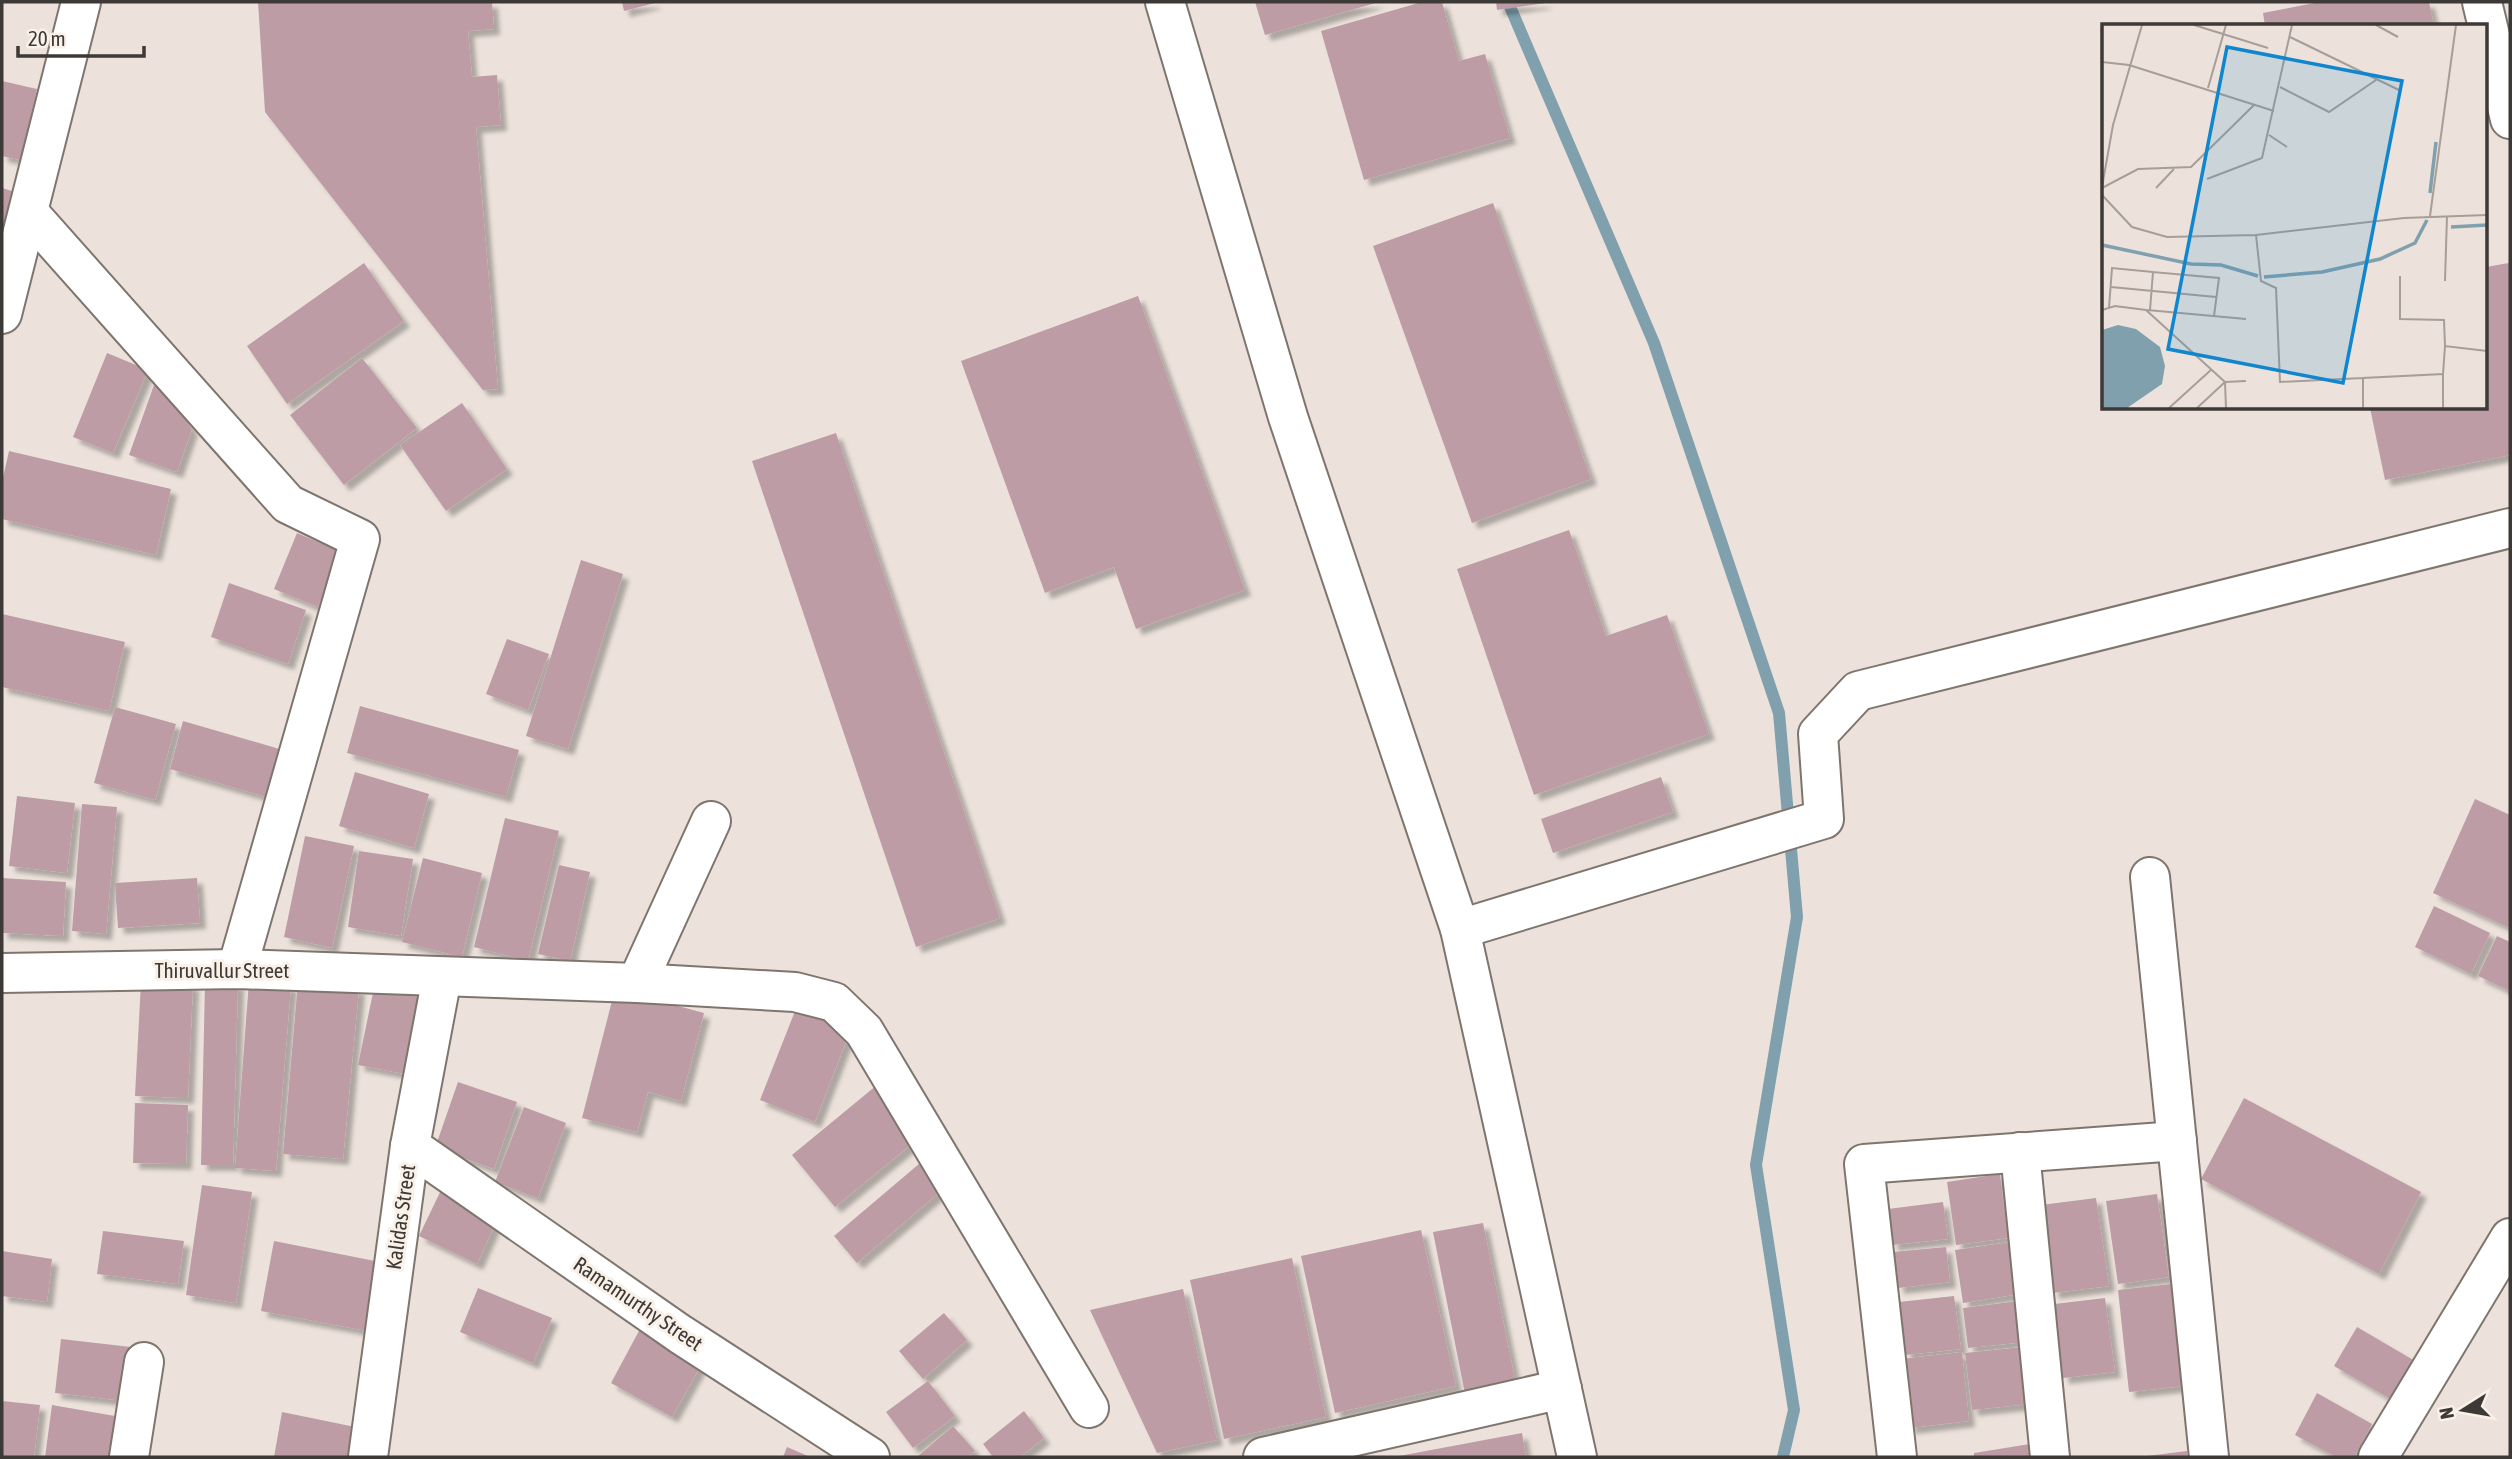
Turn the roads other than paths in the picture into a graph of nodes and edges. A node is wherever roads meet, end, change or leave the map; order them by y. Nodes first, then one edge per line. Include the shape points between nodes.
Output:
1 (81, 2) edge
2 (1165, 2) edge
3 (2482, 2) edge
4 (2487, 24) edge
5 (2488, 27) edge
6 (2510, 119) edge
7 (29, 213) junction
8 (2, 314) edge
9 (2510, 528) edge
10 (711, 821) dead end
11 (2150, 877) dead end
12 (1460, 929) junction
13 (237, 968) junction
14 (2, 973) edge
15 (442, 977) junction
16 (637, 983) junction
17 (2177, 1141) junction
18 (410, 1146) junction
19 (2020, 1152) junction
20 (2510, 1238) edge
21 (144, 1362) dead end
22 (1562, 1389) junction
23 (1089, 1408) dead end
24 (129, 1457) edge
25 (368, 1457) edge
26 (870, 1457) edge
27 (1264, 1457) edge
28 (1577, 1457) edge
29 (1897, 1457) edge
30 (2050, 1457) edge
31 (2209, 1457) edge
32 (2378, 1457) edge

1 - 7 street
2 - 12 street via 1288,417
3 - 4 street
5 - 6 street
7 - 8 street
7 - 13 street via 288,504 360,539
9 - 12 street via 1858,691 1818,734 1824,819
10 - 16 street
11 - 17 street
12 - 22 street
13 - 14 street, Thiruvallur Street
13 - 15 street, Thiruvallur Street
15 - 16 street, Thiruvallur Street
15 - 18 street, Kalidas Street
16 - 23 street, Thiruvallur Street via 795,992 834,1002 864,1031
17 - 19 street
17 - 31 street
18 - 25 street, Kalidas Street
18 - 26 street, Ramamurthy Street via 680,1334
19 - 29 street via 1864,1164
19 - 30 street
20 - 32 street
21 - 24 street
22 - 27 street
22 - 28 street

